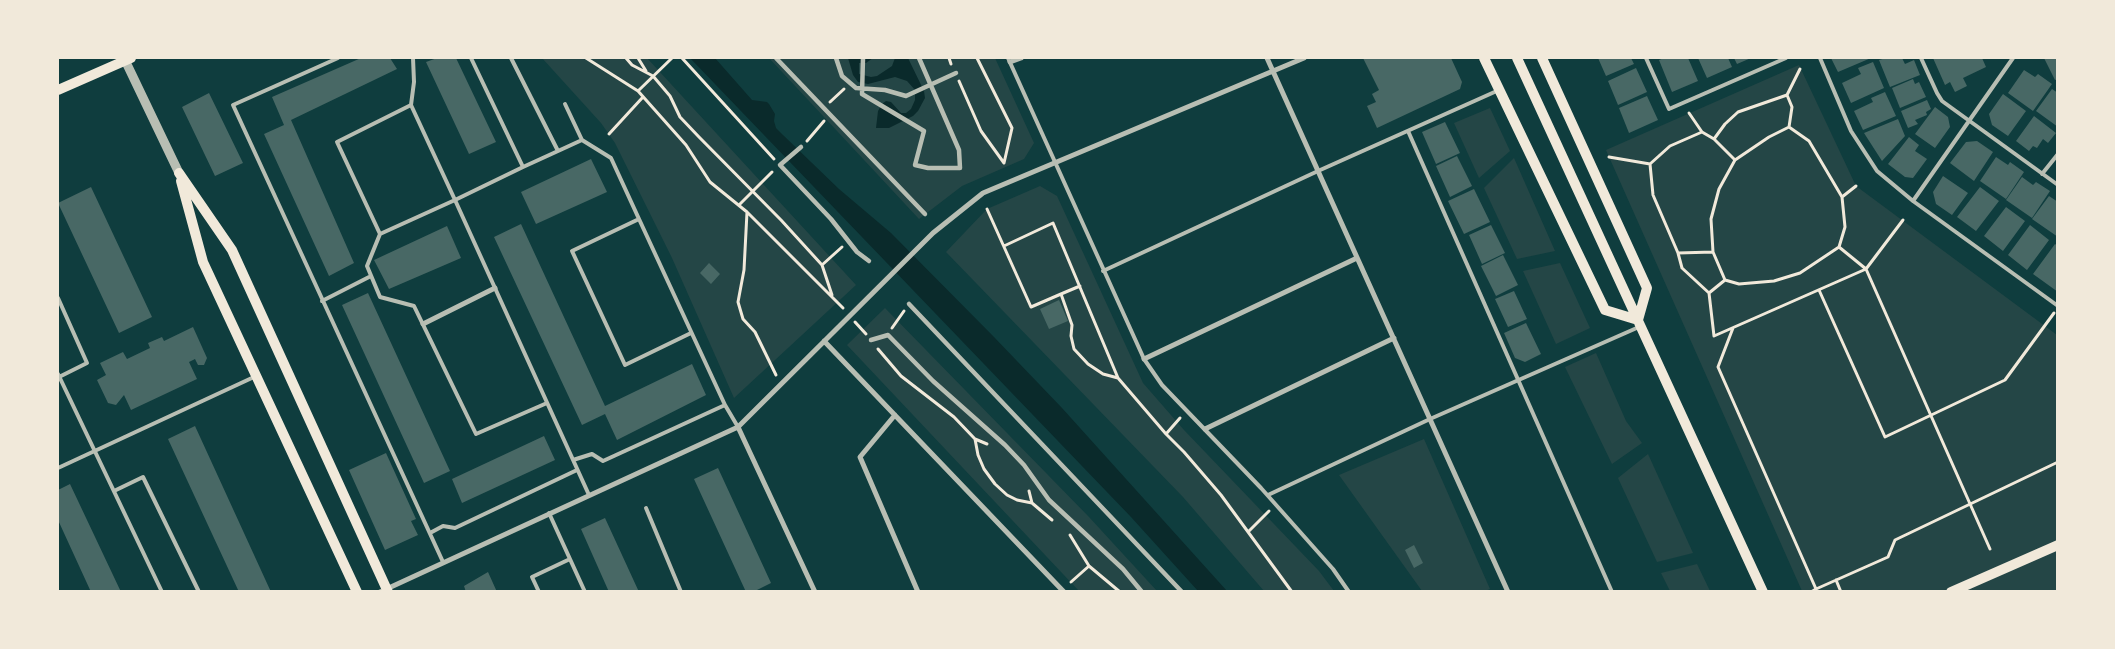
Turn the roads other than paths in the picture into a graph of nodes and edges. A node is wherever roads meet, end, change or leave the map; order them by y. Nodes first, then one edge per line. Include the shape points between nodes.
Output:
1 (127, 58) edge
2 (338, 58) edge
3 (413, 58) edge
4 (471, 58) edge
5 (511, 58) edge
6 (776, 58) edge
7 (836, 58) edge
8 (863, 58) edge
9 (919, 58) edge
10 (1021, 58) edge
11 (1267, 58) edge
12 (1304, 58) edge
13 (1484, 58) edge
14 (1517, 58) edge
15 (1542, 58) edge
16 (1646, 58) edge
17 (1786, 58) edge
18 (1820, 58) edge
19 (1921, 58) edge
20 (2013, 58) edge
21 (1009, 60) edge
22 (1274, 72) junction
23 (956, 73) road end
24 (931, 84) junction
25 (862, 86) junction
26 (58, 90) edge
27 (1499, 90) junction
28 (565, 104) dead end
29 (411, 105) junction
30 (1969, 120) junction
31 (1408, 131) junction
32 (582, 140) junction
33 (801, 147) road end
34 (558, 151) junction
35 (2058, 154) edge
36 (1054, 163) junction
37 (524, 167) junction
38 (1318, 171) junction
39 (179, 173) junction
40 (2042, 174) junction
41 (2058, 185) edge
42 (455, 200) junction
43 (1913, 201) junction
44 (925, 214) dead end
45 (639, 218) junction
46 (380, 234) junction
47 (1358, 258) junction
48 (869, 261) dead end
49 (1103, 271) junction
50 (371, 276) junction
51 (495, 288) junction
52 (58, 298) edge
53 (322, 301) junction
54 (909, 304) road end
55 (2058, 307) edge
56 (1639, 323) junction
57 (422, 324) junction
58 (692, 333) junction
59 (1394, 338) junction
60 (871, 340) road end
61 (824, 341) junction
62 (1144, 360) junction
63 (58, 375) edge
64 (256, 376) junction
65 (1519, 380) junction
66 (547, 403) junction
67 (725, 405) junction
68 (895, 415) junction
69 (1430, 419) junction
70 (738, 426) junction
71 (1205, 429) junction
72 (95, 450) junction
73 (573, 460) junction
74 (58, 468) edge
75 (577, 470) junction
76 (114, 491) junction
77 (589, 495) junction
78 (1268, 495) junction
79 (646, 508) dead end
80 (549, 513) junction
81 (430, 533) junction
82 (2058, 545) edge
83 (570, 559) junction
84 (443, 562) junction
85 (385, 590) edge
86 (162, 592) edge
87 (199, 592) edge
88 (357, 592) edge
89 (539, 592) edge
90 (585, 592) edge
91 (681, 592) edge
92 (815, 592) edge
93 (918, 592) edge
94 (1064, 592) edge
95 (1142, 592) edge
96 (1182, 592) edge
97 (1349, 592) edge
98 (1508, 592) edge
99 (1612, 592) edge
100 (1763, 592) edge
101 (1951, 592) edge

1 - 26 main road
1 - 39 street
2 - 53 lane via 233,105
3 - 29 lane
4 - 37 lane
5 - 34 lane
6 - 44 street
7 - 25 street via 842,76 856,88
8 - 25 street
9 - 24 street
10 - 21 street
11 - 22 street
12 - 22 street
13 - 27 main road
14 - 56 main road
15 - 56 main road via 1646,288
16 - 17 lane via 1669,108
18 - 43 lane via 1863,153 1877,172
19 - 30 lane via 1942,101
20 - 30 lane
21 - 36 lane
22 - 36 street
22 - 38 street
23 - 24 street
24 - 25 street via 906,96
24 - 25 street via 959,150 960,168 915,165 924,131 862,94
27 - 31 lane
27 - 56 main road via 1605,310
28 - 32 lane
29 - 42 lane
29 - 46 lane via 337,142
30 - 40 lane
30 - 43 lane
31 - 38 lane
31 - 65 lane
32 - 34 lane
32 - 45 lane via 612,158
33 - 48 street via 780,165 857,252
34 - 37 lane
35 - 40 lane
36 - 49 lane
36 - 61 street via 983,192 933,233
37 - 42 lane
38 - 47 street
38 - 49 lane
39 - 64 main road via 203,262
39 - 85 main road via 232,250
40 - 41 lane
42 - 46 lane
42 - 51 lane
43 - 55 lane
45 - 58 lane
45 - 58 lane via 572,251 576,260 625,365
46 - 50 lane via 367,266
47 - 59 street
47 - 62 street
49 - 62 lane
50 - 53 lane
50 - 57 lane via 380,297 414,306
51 - 57 street
51 - 66 lane
52 - 63 lane via 87,363
53 - 81 lane
54 - 96 street
56 - 65 lane
56 - 100 main road
57 - 66 lane via 476,434
58 - 67 lane
59 - 69 street
59 - 71 street
60 - 95 street via 888,335 933,381 1005,445 1049,500 1123,569
61 - 68 street
61 - 70 street
62 - 71 lane via 1162,385
63 - 72 lane
64 - 72 lane
64 - 88 main road
65 - 69 lane
65 - 99 lane
66 - 73 lane
67 - 70 lane
67 - 73 lane via 603,461 592,454
68 - 93 street via 860,456
68 - 94 street
69 - 78 lane
69 - 98 street
70 - 77 street
70 - 92 street
71 - 78 lane
72 - 74 lane
72 - 76 lane
73 - 75 lane
75 - 77 lane
75 - 81 lane via 455,528 443,526
76 - 86 lane
76 - 87 lane via 143,477
77 - 80 street
78 - 97 lane via 1333,568
79 - 91 lane
80 - 83 lane
80 - 84 street
81 - 84 lane
82 - 101 main road
83 - 89 lane via 532,578
83 - 90 lane
84 - 85 street

